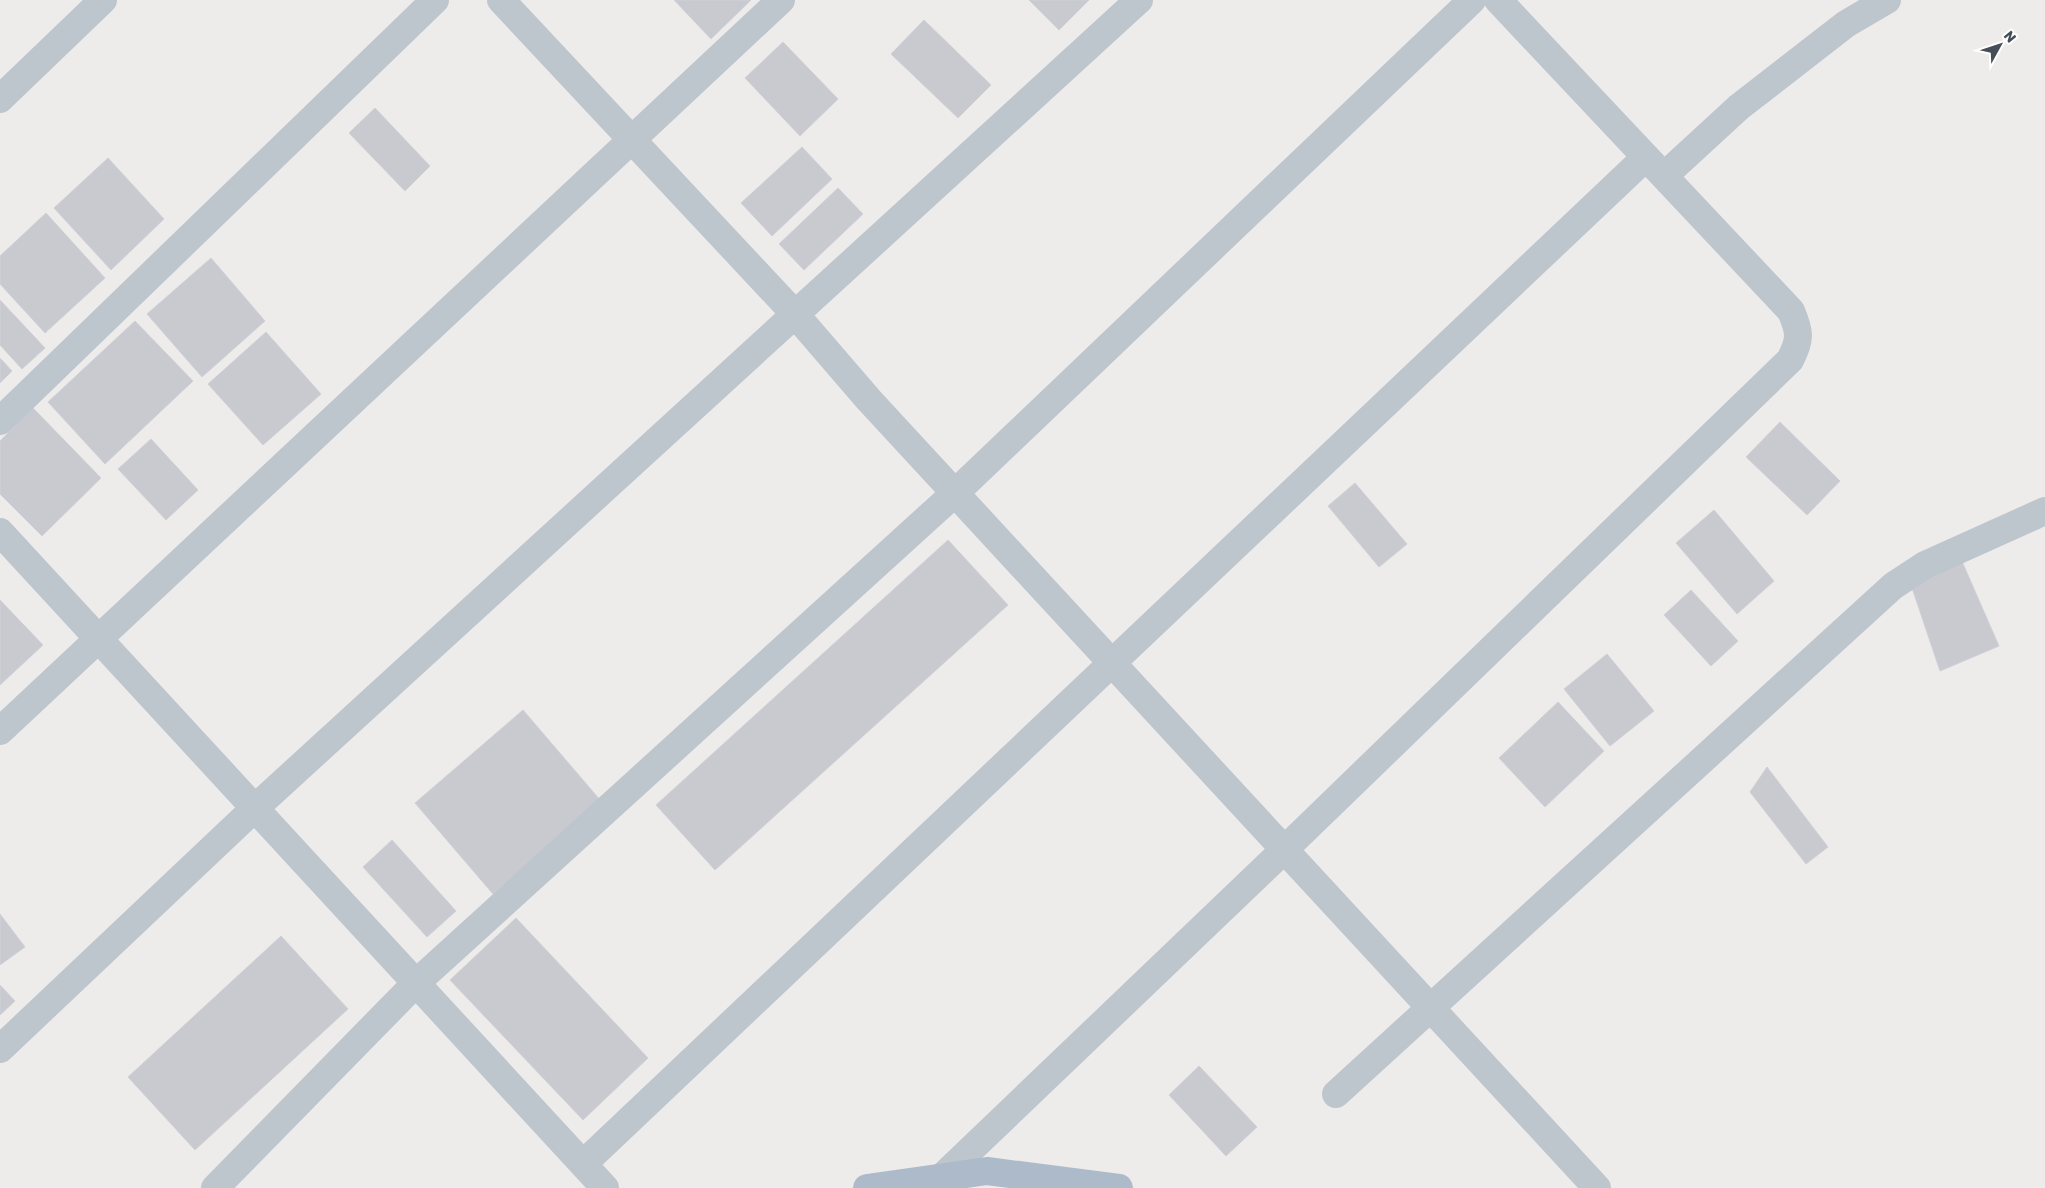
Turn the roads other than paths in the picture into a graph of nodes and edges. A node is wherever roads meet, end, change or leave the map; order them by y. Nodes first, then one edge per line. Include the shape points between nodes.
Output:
1 (103, 0) edge
2 (435, 0) edge
3 (501, 0) edge
4 (781, 0) edge
5 (1139, 0) edge
6 (1472, 0) edge
7 (1498, 0) edge
8 (1887, 0) edge
9 (0, 99) edge
10 (630, 141) junction
11 (1655, 167) junction
12 (794, 313) junction
13 (0, 421) edge
14 (955, 492) junction
15 (2045, 511) edge
16 (0, 532) edge
17 (99, 639) junction
18 (1112, 663) junction
19 (0, 732) edge
20 (255, 808) junction
21 (1285, 849) junction
22 (416, 983) junction
23 (1431, 1008) junction
24 (0, 1049) edge
25 (1336, 1094) dead end
26 (583, 1164) junction
27 (943, 1176) junction
28 (215, 1188) edge
29 (606, 1188) edge
30 (867, 1188) edge
31 (1119, 1188) edge
32 (1597, 1188) edge

1 - 9 street
2 - 13 street
3 - 10 street
4 - 10 street
5 - 12 street
6 - 14 street
7 - 11 street
8 - 11 street via 1846,24 1740,107
10 - 12 street
10 - 17 street
11 - 18 street
11 - 21 street via 1791,311 1799,330 1797,346 1790,360
12 - 14 street
12 - 20 street
14 - 18 street
14 - 22 street
15 - 23 street via 1925,565 1893,586
16 - 17 street
17 - 19 street
17 - 20 street
18 - 21 street
18 - 26 street
20 - 22 street
20 - 24 street
21 - 23 street
21 - 27 street
22 - 26 street
22 - 28 street
23 - 25 street
23 - 32 street
26 - 29 street
27 - 30 main road
27 - 31 main road via 986,1171

